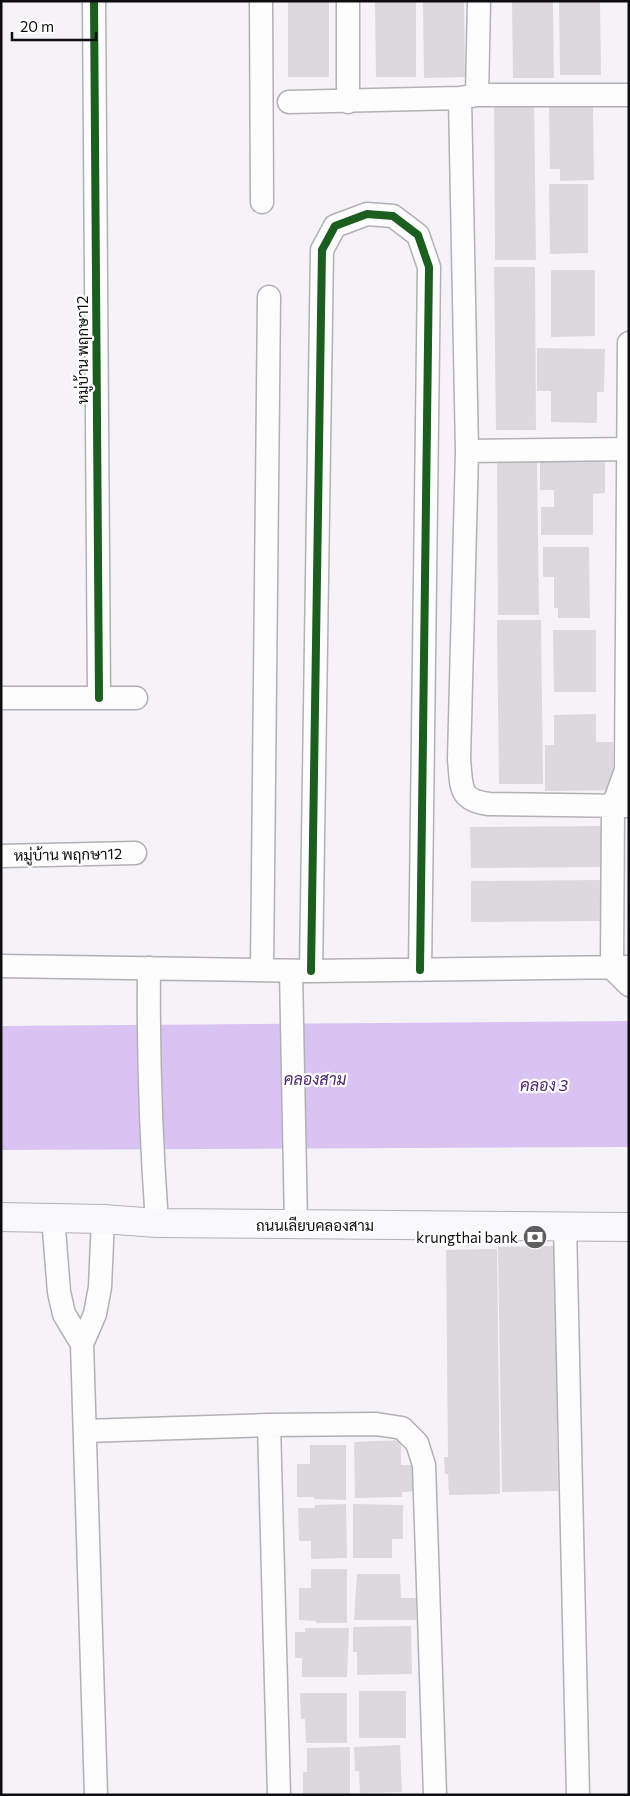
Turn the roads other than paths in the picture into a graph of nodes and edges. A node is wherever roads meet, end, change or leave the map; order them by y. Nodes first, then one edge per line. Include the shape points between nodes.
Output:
1 (94, 1) edge
2 (261, 1) edge
3 (348, 1) edge
4 (479, 1) edge
5 (629, 95) edge
6 (468, 97) junction
7 (289, 102) dead end
8 (348, 102) junction
9 (262, 202) dead end
10 (269, 297) dead end
11 (629, 342) edge
12 (628, 449) edge
13 (467, 451) junction
14 (1, 698) edge
15 (98, 698) junction
16 (136, 698) dead end
17 (627, 774) edge
18 (621, 806) edge
19 (135, 853) dead end
20 (1, 856) edge
21 (1, 966) edge
22 (620, 967) edge
23 (149, 968) junction
24 (262, 970) junction
25 (420, 970) junction
26 (301, 971) junction
27 (629, 985) edge
28 (1, 1217) edge
29 (53, 1217) junction
30 (103, 1219) junction
31 (157, 1223) junction
32 (296, 1225) junction
33 (565, 1226) junction
34 (629, 1227) edge
35 (82, 1344) junction
36 (269, 1425) junction
37 (86, 1431) junction
38 (96, 1795) edge
39 (279, 1795) edge
40 (436, 1795) edge
41 (578, 1795) edge

1 - 15 street, หมู่บ้าน พฤกษา12
2 - 9 street
3 - 8 street
4 - 6 street
5 - 6 street
6 - 8 street
6 - 13 street
7 - 8 street
10 - 24 street
11 - 12 street
12 - 13 street
12 - 17 street
13 - 18 street via 459,760 462,790 474,802 490,804
14 - 15 street
15 - 16 street
17 - 18 street
18 - 22 street
19 - 20 street, หมู่บ้าน พฤกษา12
21 - 23 street
22 - 25 street
22 - 27 street
23 - 24 street
23 - 31 street
24 - 26 street
25 - 26 street
25 - 26 street via 429,267 418,235 394,216 367,214 335,226 322,250
26 - 32 street via 291,1012
28 - 29 main road, ถนนเลียบคลองสาม
29 - 30 main road, ถนนเลียบคลองสาม
29 - 35 street via 64,1314
30 - 31 main road, ถนนเลียบคลองสาม
30 - 35 street via 100,1287 95,1314
31 - 32 main road, ถนนเลียบคลองสาม
32 - 33 main road, ถนนเลียบคลองสาม
33 - 34 main road, ถนนเลียบคลองสาม
33 - 41 street
35 - 37 street
36 - 37 street
36 - 39 street
36 - 40 street via 376,1424 402,1428 417,1443 424,1465
37 - 38 street

